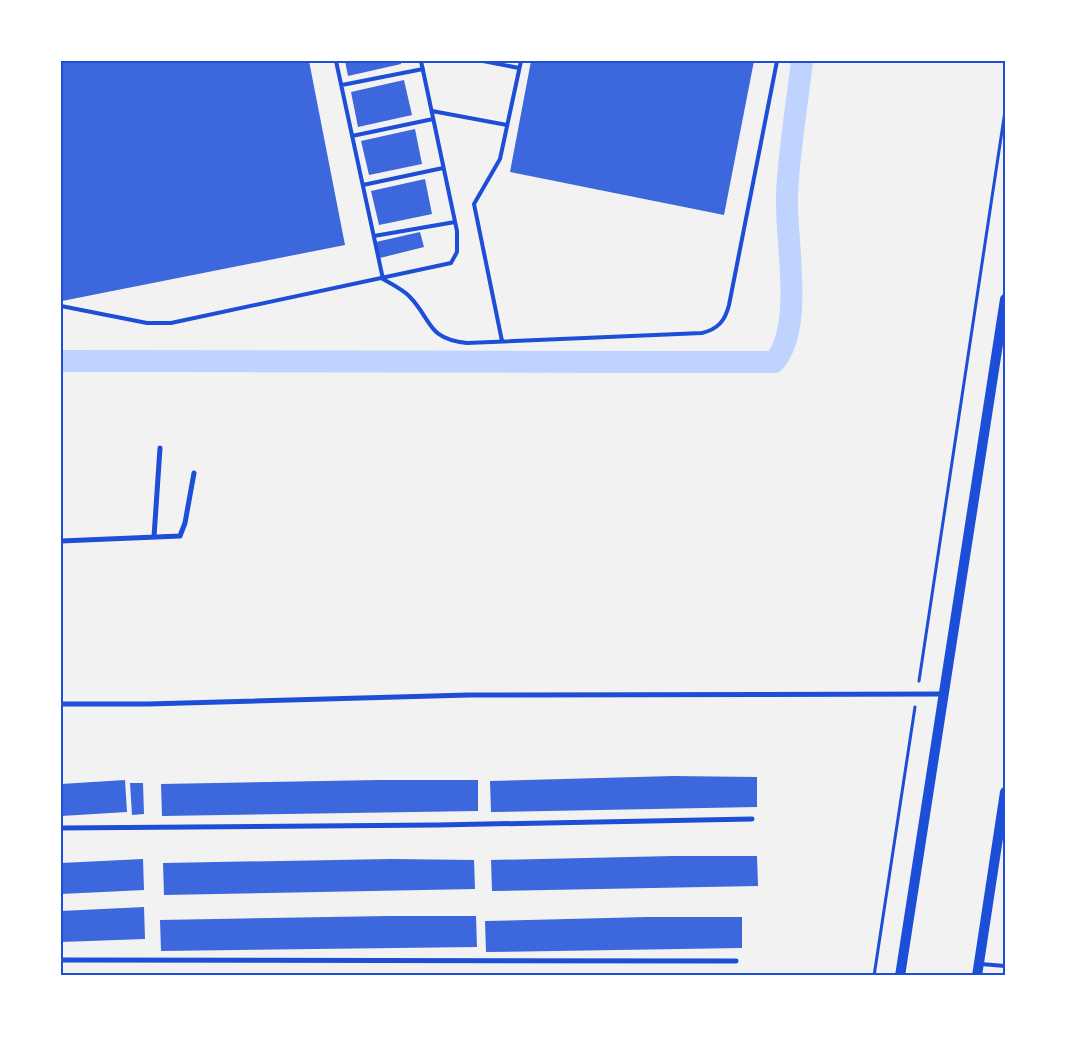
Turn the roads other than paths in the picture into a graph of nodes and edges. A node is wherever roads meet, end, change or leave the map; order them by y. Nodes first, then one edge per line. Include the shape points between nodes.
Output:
1 (336, 61) edge
2 (421, 61) edge
3 (483, 61) edge
4 (521, 61) edge
5 (777, 61) edge
6 (519, 68) junction
7 (423, 69) junction
8 (342, 85) junction
9 (432, 111) junction
10 (433, 119) junction
11 (507, 125) junction
12 (352, 136) junction
13 (443, 168) junction
14 (363, 185) junction
15 (455, 222) junction
16 (374, 236) junction
17 (383, 279) junction
18 (1005, 299) edge
19 (61, 306) edge
20 (502, 341) junction
21 (160, 448) dead end
22 (194, 473) dead end
23 (154, 537) junction
24 (61, 541) edge
25 (944, 694) junction
26 (61, 704) edge
27 (1005, 792) edge
28 (752, 819) dead end
29 (61, 828) edge
30 (61, 960) edge
31 (736, 961) dead end
32 (979, 963) junction
33 (1005, 966) edge
34 (900, 976) edge
35 (977, 976) edge

1 - 8 lane
2 - 7 lane
3 - 6 lane
4 - 6 lane
5 - 20 lane via 723,322 702,333
6 - 11 lane
7 - 8 lane
7 - 9 lane
8 - 12 lane
9 - 10 lane
9 - 11 lane
10 - 12 lane
10 - 13 lane
11 - 20 lane via 499,162 474,204
12 - 14 lane
13 - 14 lane
13 - 15 lane
14 - 16 lane
15 - 16 lane
15 - 17 lane via 458,245 454,261
16 - 17 lane
17 - 19 lane via 171,324 146,323
17 - 20 lane via 410,297 437,334 467,343
18 - 25 main road
21 - 23 street
22 - 23 street via 180,536
23 - 24 street
25 - 26 street via 468,695
25 - 34 main road
27 - 32 main road
28 - 29 street
30 - 31 street
32 - 33 lane
32 - 35 main road

